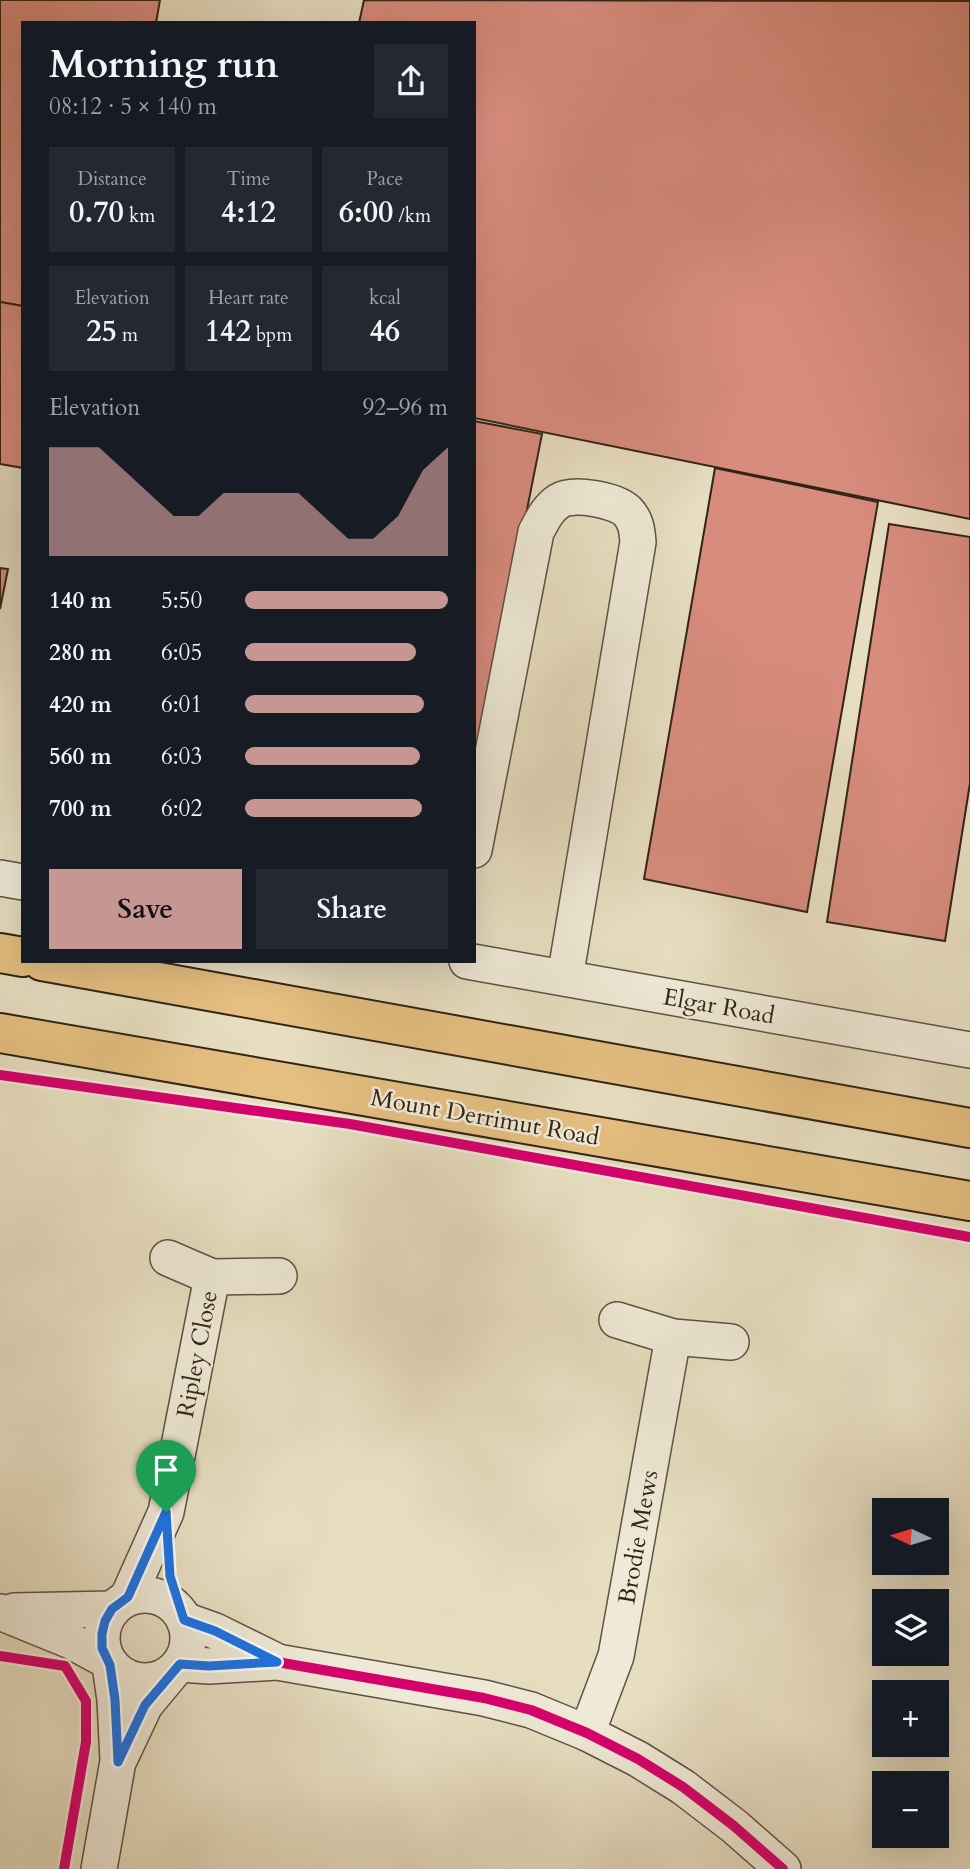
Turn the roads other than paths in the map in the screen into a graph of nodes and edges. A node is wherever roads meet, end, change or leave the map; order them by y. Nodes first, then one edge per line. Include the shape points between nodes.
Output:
1 (476, 840) edge
2 (0, 878) edge
3 (21, 882) edge
4 (0, 953) edge
5 (21, 957) edge
6 (52, 963) edge
7 (476, 963) edge
8 (565, 978) junction
9 (0, 1033) edge
10 (966, 1042) edge
11 (970, 1128) edge
12 (970, 1201) edge
13 (168, 1258) dead end
14 (279, 1276) dead end
15 (212, 1277) junction
16 (617, 1320) dead end
17 (673, 1337) junction
18 (731, 1342) dead end
19 (166, 1512) junction
20 (120, 1603) junction
21 (0, 1612) edge
22 (183, 1617) junction
23 (277, 1662) junction
24 (109, 1663) junction
25 (177, 1667) junction
26 (587, 1733) junction
27 (118, 1762) junction
28 (99, 1869) edge
29 (783, 1869) edge

1 - 8 street via 536,532 546,513 561,499 580,497 617,504 637,527 638,542
2 - 3 street
4 - 5 main road
6 - 11 main road
7 - 8 street, Elgar Road
8 - 10 street, Elgar Road
9 - 12 main road, Mount Derrimut Road
13 - 15 street, Ripley Close
14 - 15 street, Ripley Close
15 - 19 street, Ripley Close
16 - 17 street
17 - 18 street
17 - 26 street, Brodie Mews via 616,1656
19 - 20 street, Ripley Close
19 - 22 street, Ripley Close via 170,1576
20 - 21 street
20 - 22 street via 142,1594 158,1596
20 - 24 street via 105,1621 102,1634
21 - 24 street via 71,1641
22 - 23 street
22 - 25 street via 188,1643
23 - 25 street
23 - 26 street via 510,1703
24 - 25 street via 134,1681 162,1678
24 - 27 street
25 - 27 street via 145,1705
26 - 29 street via 683,1787
27 - 28 street

